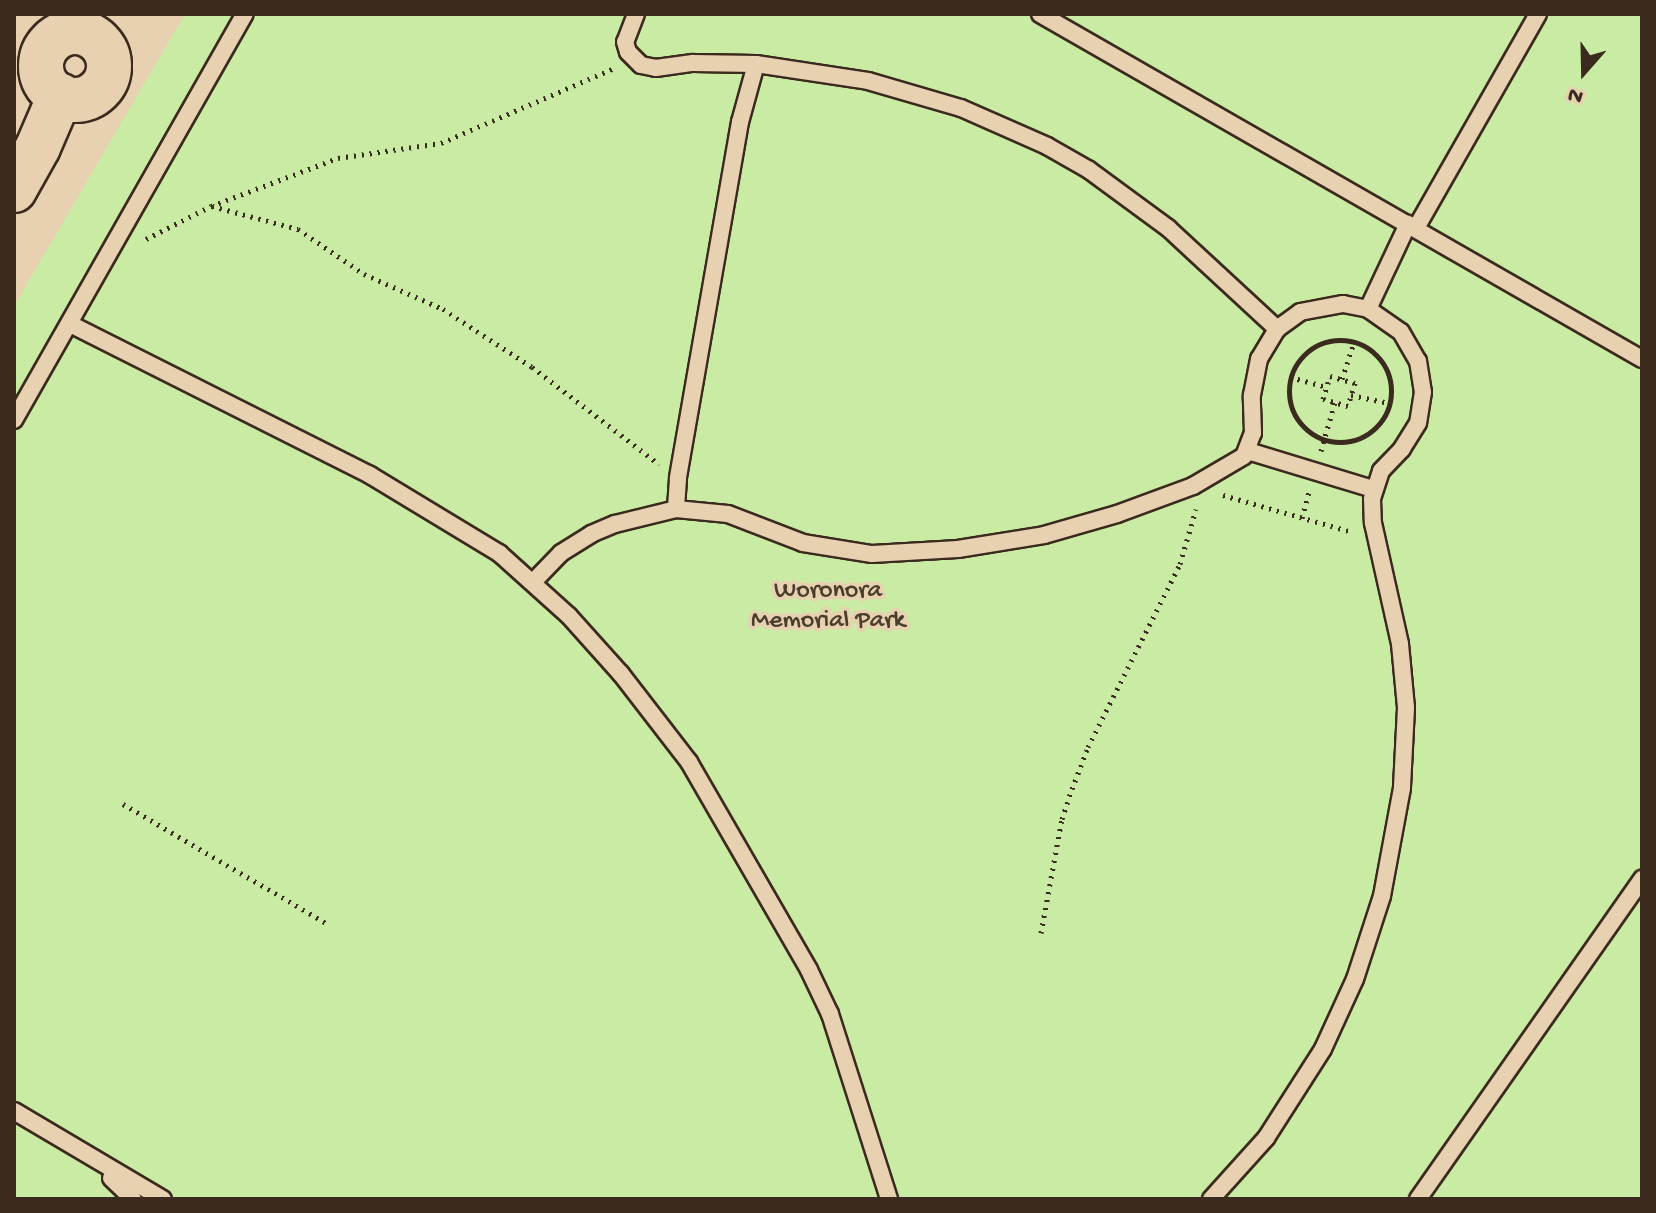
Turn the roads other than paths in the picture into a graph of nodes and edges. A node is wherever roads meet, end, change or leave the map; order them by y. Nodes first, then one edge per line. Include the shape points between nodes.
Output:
1 (245, 14) edge
2 (636, 14) edge
3 (1040, 14) edge
4 (1538, 14) edge
5 (99, 25) edge
6 (29, 48) edge
7 (756, 64) junction
8 (60, 96) junction
9 (14, 190) edge
10 (1412, 226) junction
11 (1368, 309) junction
12 (70, 324) junction
13 (1277, 329) junction
14 (1642, 359) edge
15 (14, 420) edge
16 (1248, 451) junction
17 (1373, 489) junction
18 (676, 509) junction
19 (534, 581) junction
20 (1642, 879) edge
21 (14, 1111) edge
22 (66, 1144) junction
23 (133, 1199) edge
24 (163, 1199) edge
25 (889, 1199) edge
26 (1211, 1199) edge
27 (1418, 1199) edge

1 - 12 lane
2 - 7 lane via 625,42 633,59 656,68
3 - 10 lane
4 - 10 lane
5 - 6 street
5 - 8 street via 109,65 102,87 83,99
6 - 8 street via 44,82
7 - 13 lane via 917,93 1047,146 1168,228
7 - 18 lane via 740,122
8 - 9 street
10 - 11 lane
10 - 14 lane
11 - 13 lane via 1343,304 1314,307
11 - 17 lane via 1390,322 1410,345 1423,378 1412,437 1381,471
12 - 15 lane
12 - 19 lane via 327,450 475,537
13 - 16 lane via 1253,379
16 - 17 lane
16 - 18 lane via 1193,486 1117,514 1044,535 958,549 872,554 803,543 728,514
17 - 26 lane via 1406,708 1402,788 1382,896 1355,979 1323,1049 1266,1138
18 - 19 lane via 591,534 561,553
19 - 25 lane via 621,674 689,762 809,970 830,1014
20 - 27 lane
21 - 22 lane
22 - 23 lane
22 - 24 lane

